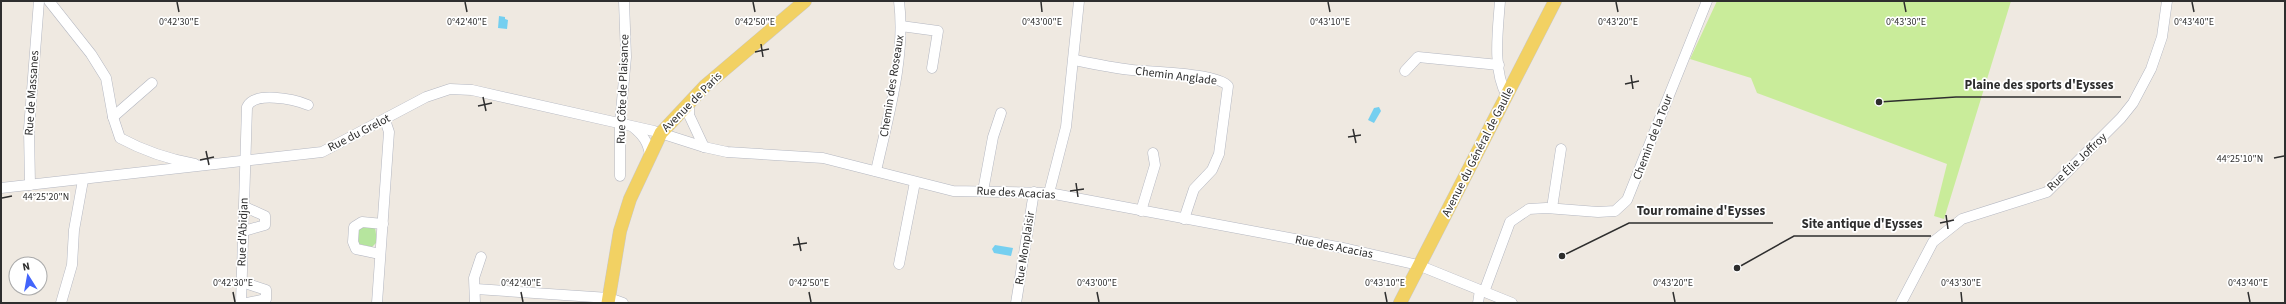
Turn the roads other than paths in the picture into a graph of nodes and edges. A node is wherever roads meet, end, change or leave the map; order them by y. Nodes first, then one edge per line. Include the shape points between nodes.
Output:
1 (39, 1) edge
2 (49, 1) edge
3 (624, 1) edge
4 (805, 1) edge
5 (899, 1) edge
6 (1079, 1) edge
7 (1500, 1) edge
8 (1555, 1) edge
9 (1707, 1) edge
10 (2167, 1) edge
11 (901, 26) junction
12 (1075, 60) junction
13 (1499, 65) junction
14 (932, 68) dead end
15 (1405, 71) dead end
16 (152, 83) dead end
17 (1507, 96) junction
18 (689, 102) junction
19 (308, 105) dead end
20 (1001, 113) dead end
21 (113, 117) junction
22 (385, 120) junction
23 (620, 123) junction
24 (631, 126) junction
25 (661, 133) junction
26 (704, 146) junction
27 (1561, 149) dead end
28 (1153, 153) dead end
29 (650, 155) junction
30 (245, 161) junction
31 (206, 166) junction
32 (876, 171) junction
33 (620, 176) dead end
34 (83, 180) junction
35 (915, 182) junction
36 (30, 185) junction
37 (1, 188) edge
38 (983, 191) junction
39 (1034, 192) junction
40 (1049, 193) junction
41 (244, 207) junction
42 (1552, 208) junction
43 (1141, 211) junction
44 (1184, 219) junction
45 (383, 224) junction
46 (244, 231) junction
47 (380, 254) junction
48 (481, 257) dead end
49 (899, 264) dead end
50 (1418, 265) junction
51 (242, 282) junction
52 (476, 289) junction
53 (1482, 291) junction
54 (608, 301) edge
55 (61, 303) edge
56 (241, 303) edge
57 (247, 303) edge
58 (377, 303) edge
59 (475, 303) edge
60 (623, 303) edge
61 (1016, 303) edge
62 (1400, 303) edge
63 (1478, 303) edge
64 (1512, 303) edge
65 (1901, 303) edge

1 - 36 street, Rue de Massanes via 29,129
2 - 21 street via 91,54 106,78
3 - 23 street, Rue Côte de Plaisance via 626,57
4 - 18 main road, Avenue de Paris via 704,86
5 - 11 street, Chemin des Roseaux
6 - 12 street
7 - 13 street via 1497,48
8 - 17 main road, Avenue du Général de Gaulle
9 - 42 street, Chemin de la Tour via 1627,200 1615,211
10 - 65 street, Rue Élie Joffroy via 2162,37 2151,69 2133,103 2121,118 2047,192 1962,219 1933,242
11 - 14 street via 938,31
11 - 32 street, Chemin des Roseaux via 897,69
12 - 40 street via 1066,127
12 - 44 street, Chemin Anglade via 1132,70 1209,78 1225,82 1228,86 1220,154 1212,170 1194,189
13 - 15 street via 1418,57
13 - 17 street via 1502,88
16 - 21 street
17 - 50 main road, Avenue du Général de Gaulle
18 - 25 main road, Avenue de Paris
18 - 26 street via 689,115
19 - 30 street, Rue d'Abidjan via 299,101 259,97 249,102
20 - 38 street via 994,131
21 - 31 street via 120,138 140,149
22 - 23 street, Rue du Grelot via 438,92 462,89
22 - 30 street, Rue du Grelot via 322,152
22 - 45 street via 390,132
23 - 24 street, Rue du Grelot
23 - 33 street, Rue Côte de Plaisance
24 - 25 street, Rue du Grelot
24 - 29 street via 643,135
25 - 26 street, Rue des Acacias
25 - 29 main road, Avenue de Paris
26 - 32 street, Rue des Acacias via 727,152 823,158
27 - 42 street
28 - 43 street via 1155,165
29 - 54 main road, Avenue de Paris via 630,199 620,231
30 - 31 street, Rue du Grelot
30 - 41 street, Rue d'Abidjan
31 - 34 street, Rue du Grelot
32 - 35 street, Rue des Acacias
34 - 36 street, Rue du Grelot
34 - 55 street via 74,230 72,265
35 - 38 street, Rue des Acacias via 953,191
35 - 49 street
36 - 37 street, Rue du Grelot
38 - 39 street, Rue des Acacias
39 - 40 street, Rue des Acacias
39 - 61 street, Rue Monplaisir
40 - 43 street, Rue des Acacias
41 - 46 street, Rue d'Abidjan
41 - 46 street via 265,216 265,225
42 - 53 street, Chemin de la Tour via 1529,209 1510,222
43 - 44 street, Rue des Acacias
44 - 50 street, Rue des Acacias via 1348,249
45 - 47 street
45 - 47 street via 362,222 354,227 353,242 356,249
46 - 51 street, Rue d'Abidjan
47 - 58 street
48 - 52 street via 474,278
50 - 53 street, Rue des Acacias
50 - 62 main road, Avenue du Général de Gaulle
51 - 56 street, Rue d'Abidjan
51 - 57 street via 266,290 266,299
52 - 54 street
52 - 59 street
53 - 63 street, Chemin de la Tour
53 - 64 street, Rue des Acacias
54 - 60 street

